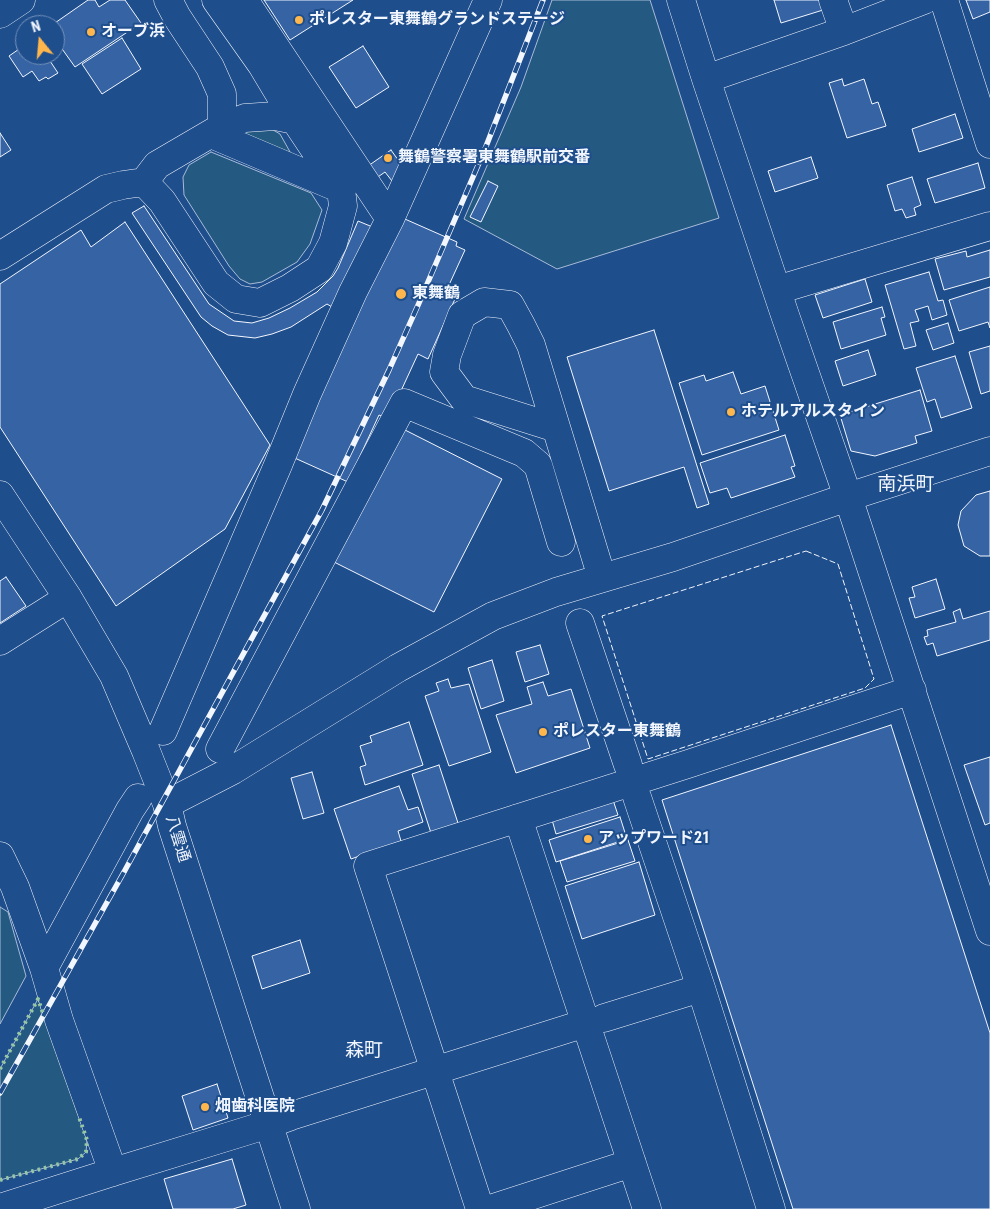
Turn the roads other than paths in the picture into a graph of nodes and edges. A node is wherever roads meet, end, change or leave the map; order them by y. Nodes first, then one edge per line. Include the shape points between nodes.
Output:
1 (21, 0) edge
2 (168, 0) edge
3 (216, 0) edge
4 (244, 0) edge
5 (488, 0) edge
6 (681, 0) edge
7 (833, 0) edge
8 (924, 0) edge
9 (944, 0) edge
10 (0, 14) edge
11 (844, 31) junction
12 (706, 79) junction
13 (295, 120) junction
14 (216, 131) junction
15 (990, 144) edge
16 (144, 182) junction
17 (341, 189) junction
18 (390, 219) junction
19 (990, 226) edge
20 (0, 256) edge
21 (777, 290) junction
22 (556, 428) junction
23 (990, 451) edge
24 (0, 495) edge
25 (848, 497) junction
26 (562, 542) dead end
27 (602, 578) junction
28 (68, 598) junction
29 (580, 623) dead end
30 (0, 641) edge
31 (912, 690) junction
32 (163, 731) dead end
33 (220, 749) dead end
34 (632, 781) junction
35 (138, 798) dead end
36 (167, 804) junction
37 (518, 818) junction
38 (0, 856) edge
39 (982, 881) edge
40 (7, 889) edge
41 (990, 931) edge
42 (44, 968) junction
43 (701, 988) junction
44 (595, 1021) junction
45 (435, 1071) junction
46 (269, 1124) junction
47 (632, 1163) junction
48 (113, 1172) junction
49 (0, 1208) edge
50 (296, 1209) edge
51 (480, 1209) edge
52 (490, 1209) edge
53 (647, 1209) edge
54 (771, 1209) edge

1 - 10 street
2 - 14 street via 210,67 222,94
3 - 13 street via 262,65
4 - 18 street
5 - 18 street
6 - 12 street
7 - 11 street
8 - 11 street
9 - 15 street
11 - 12 street
12 - 21 street
13 - 14 street via 275,116 245,118
13 - 17 street
14 - 16 street via 157,166
14 - 17 street
16 - 17 street via 162,201 216,283 236,299 260,303 319,269 333,243 343,206
16 - 20 street via 106,189
18 - 32 street via 307,394
19 - 21 street
21 - 25 street
22 - 22 street via 464,399 444,372 462,315 484,302 510,305 531,345
22 - 27 street
23 - 25 street
24 - 28 street, 八雲通
25 - 27 street
25 - 31 street
26 - 33 street via 538,465 524,453 404,403
27 - 36 street via 493,616 398,668 233,770
28 - 30 street
28 - 36 street, 八雲通 via 114,676
29 - 34 street
31 - 34 street
31 - 39 street
34 - 37 street
34 - 43 street
35 - 42 street
36 - 46 street, 八雲通
37 - 44 street
37 - 45 street via 368,866
38 - 40 street
39 - 41 street
40 - 42 street
42 - 48 street
43 - 44 street
43 - 54 street
44 - 45 street
44 - 47 street
45 - 46 street
45 - 51 street
46 - 48 street
46 - 50 street, 八雲通
47 - 52 street
47 - 53 street
48 - 49 street

